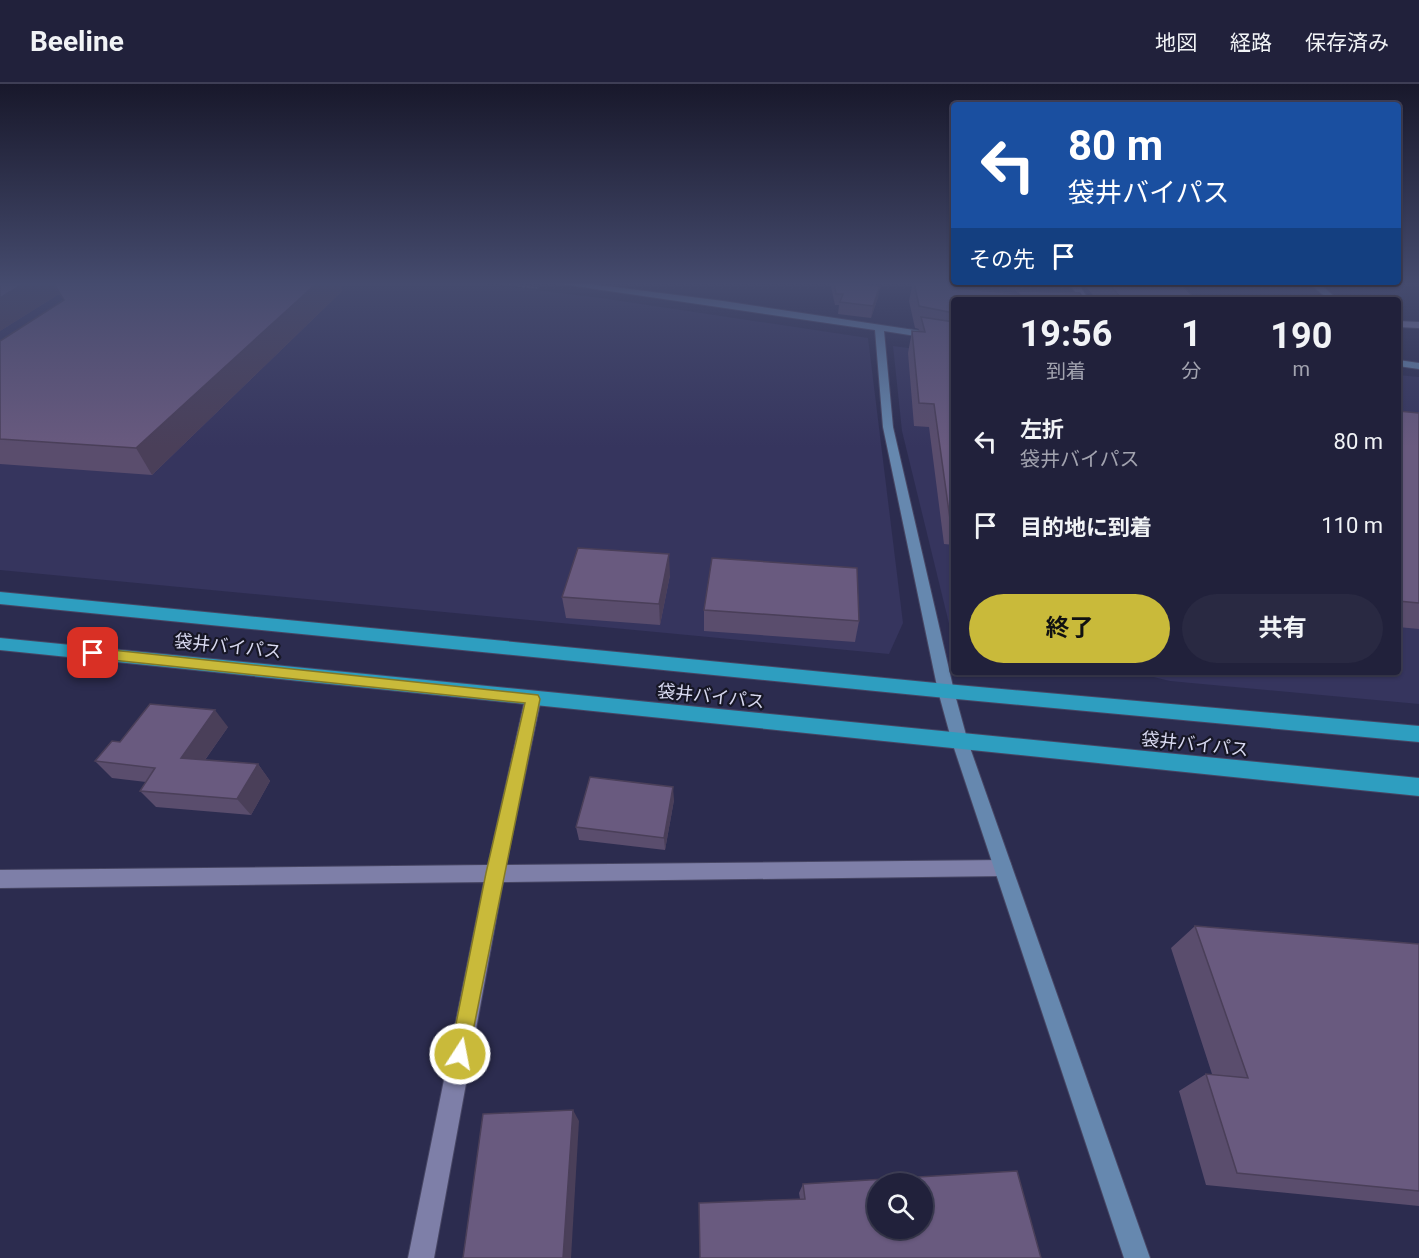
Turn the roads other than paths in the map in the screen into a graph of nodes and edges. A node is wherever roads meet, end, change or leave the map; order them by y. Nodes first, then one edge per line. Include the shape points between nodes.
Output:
1 (880, 337) edge
2 (936, 337) edge
3 (951, 339) edge
4 (1401, 355) edge
5 (1415, 365) edge
6 (0, 598) edge
7 (0, 644) edge
8 (946, 691) junction
9 (533, 699) junction
10 (1419, 734) edge
11 (960, 742) junction
12 (1419, 786) edge
13 (1003, 868) junction
14 (495, 873) junction
15 (0, 879) edge
16 (421, 1258) edge
17 (1137, 1258) edge

1 - 8 street via 888,427
2 - 3 street
4 - 5 street
6 - 8 highway, 袋井バイパス
7 - 9 highway, 袋井バイパス
8 - 10 highway, 袋井バイパス
8 - 11 street
9 - 11 highway, 袋井バイパス
9 - 14 street
11 - 12 highway, 袋井バイパス
11 - 13 street
13 - 14 street
13 - 17 street
14 - 15 street
14 - 16 street

